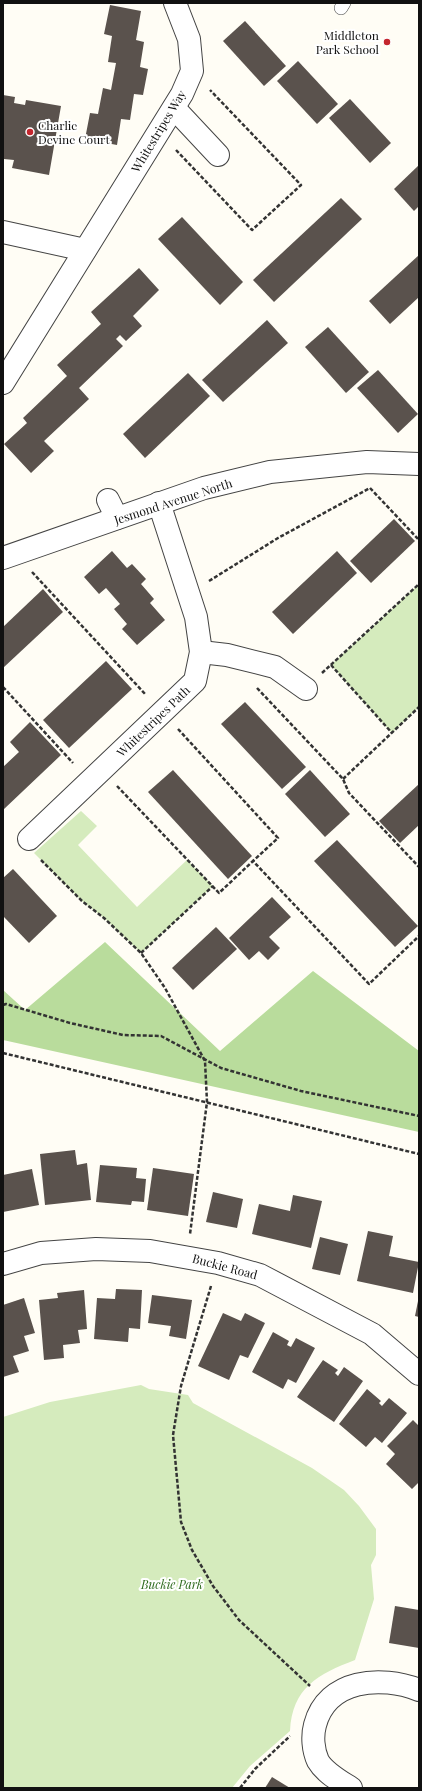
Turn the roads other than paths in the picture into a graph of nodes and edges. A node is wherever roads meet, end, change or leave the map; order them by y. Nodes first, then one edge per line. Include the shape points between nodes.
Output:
1 (175, 3) edge
2 (174, 108) junction
3 (218, 155) dead end
4 (3, 232) edge
5 (85, 250) junction
6 (3, 383) edge
7 (419, 464) edge
8 (159, 503) junction
9 (9, 556) edge
10 (201, 652) junction
11 (306, 689) road end
12 (29, 839) road end
13 (3, 1264) edge
14 (419, 1374) edge
15 (419, 1690) edge
16 (351, 1788) edge

1 - 2 street, Whitestripes Way via 189,39 192,71
2 - 3 street
2 - 5 street, Whitestripes Way
4 - 5 street
5 - 6 street, Whitestripes Way
7 - 8 street, Jesmond Avenue North via 367,462 270,472 204,488
8 - 9 street, Jesmond Avenue North via 112,509
8 - 10 street, Whitestripes Path via 196,617
10 - 11 street via 227,655 274,667
10 - 12 street, Whitestripes Path via 195,681
13 - 14 street, Buckie Road via 41,1253 96,1249 150,1251 190,1256 218,1263 260,1275 372,1334
15 - 16 street via 370,1681 353,1685 327,1700 318,1715 313,1736 318,1761 327,1771

